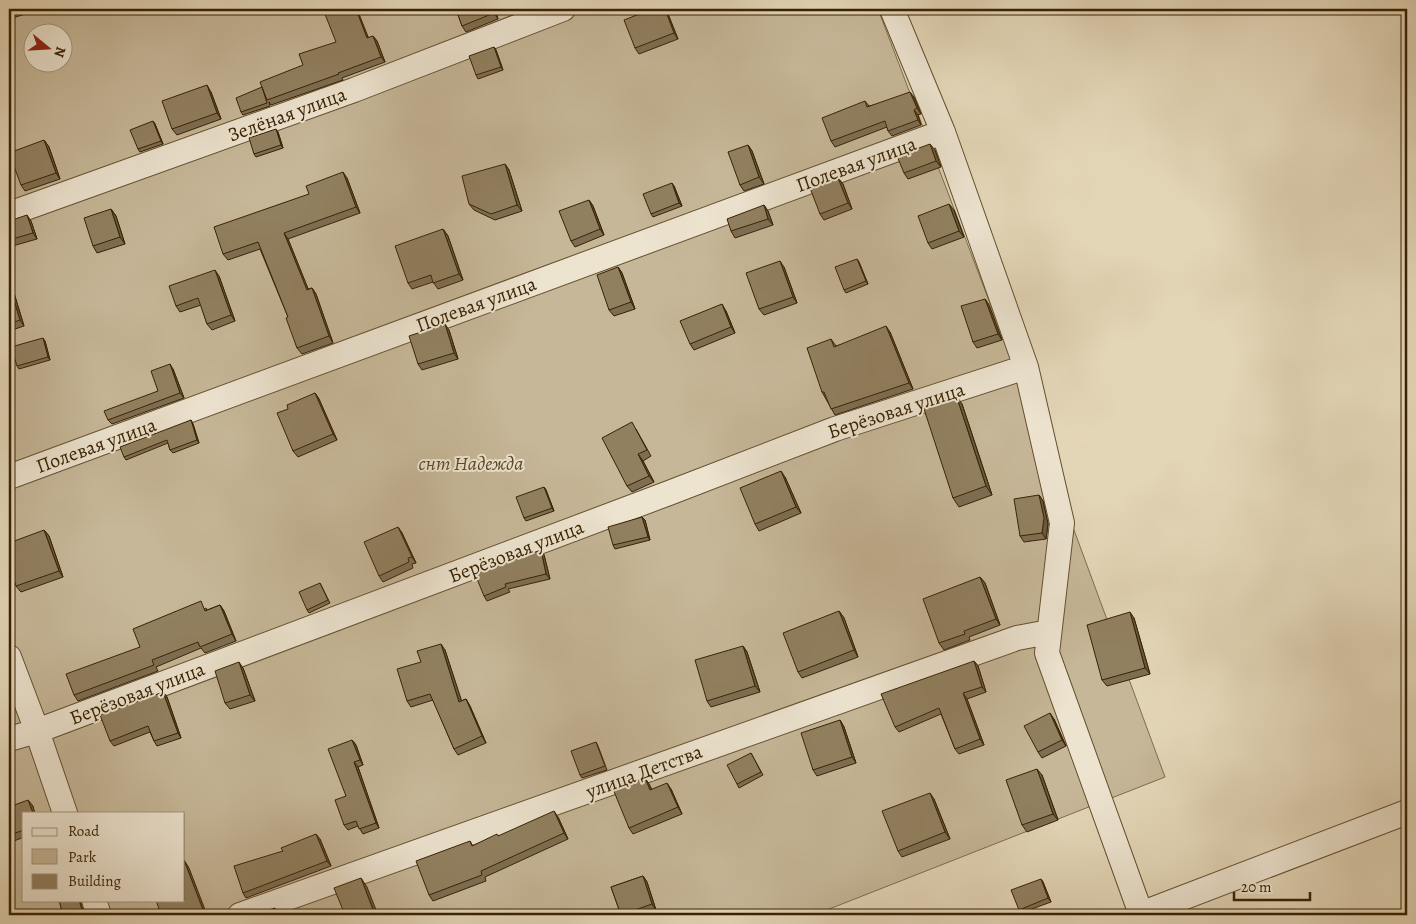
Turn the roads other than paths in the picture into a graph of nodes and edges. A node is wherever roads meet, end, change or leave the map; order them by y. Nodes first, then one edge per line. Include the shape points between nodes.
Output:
1 (563, 9) edge
2 (892, 9) edge
3 (942, 132) junction
4 (9, 214) edge
5 (1026, 367) junction
6 (9, 477) edge
7 (1049, 632) junction
8 (9, 657) edge
9 (37, 730) junction
10 (9, 739) edge
11 (64, 812) edge
12 (1407, 812) edge
13 (95, 902) edge
14 (99, 915) edge
15 (240, 915) edge
16 (1139, 915) edge

1 - 4 street, Зелёная улица via 354,90
2 - 3 street
3 - 5 street
3 - 6 street, Полевая улица
5 - 7 street via 1062,523
5 - 9 street, Берёзовая улица via 835,429
7 - 15 street, улица Детства via 1017,638
7 - 16 street via 1047,653
8 - 9 street
9 - 10 street, Берёзовая улица
9 - 11 street
12 - 16 street
13 - 14 street

